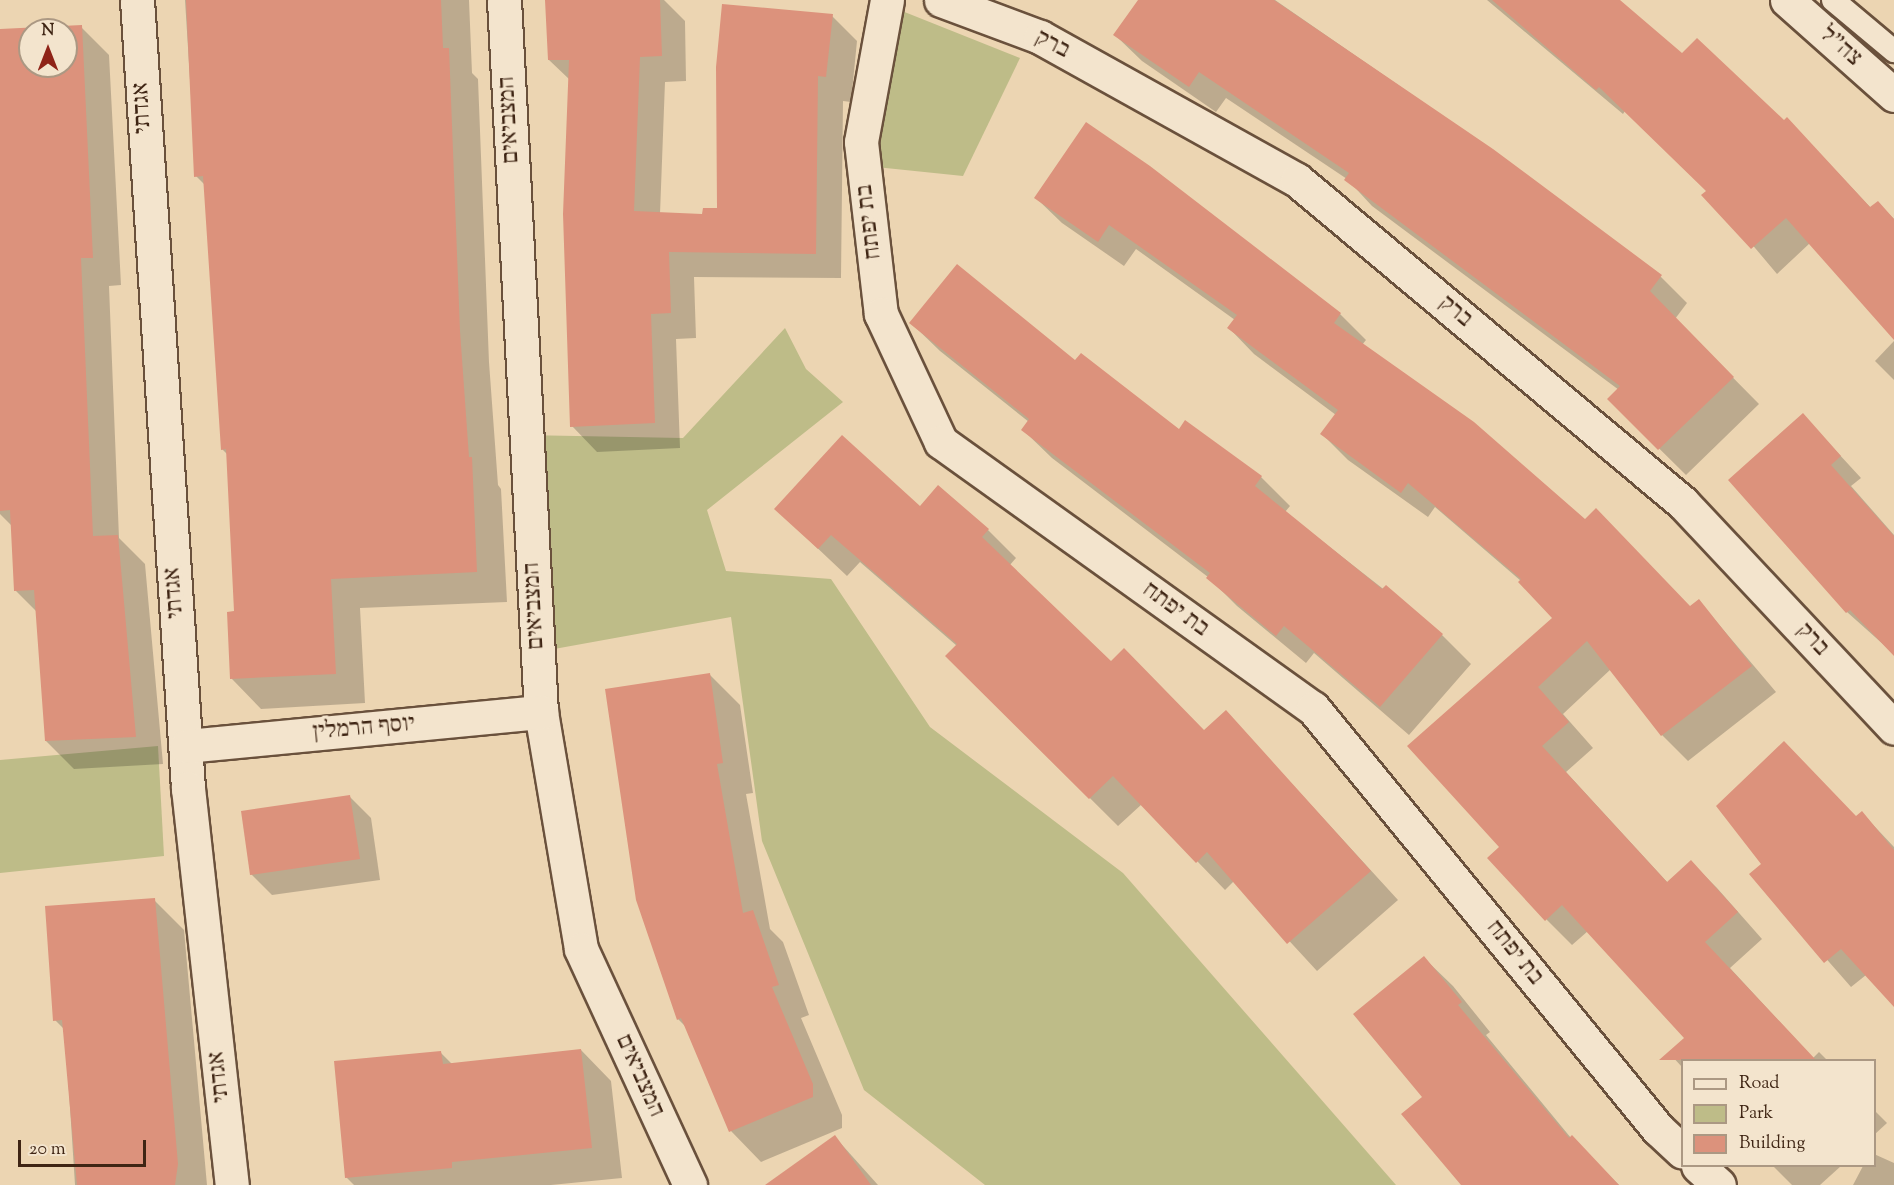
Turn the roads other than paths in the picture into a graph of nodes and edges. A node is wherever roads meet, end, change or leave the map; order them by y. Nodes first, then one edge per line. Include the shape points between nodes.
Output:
1 (137, 0) edge
2 (504, 0) edge
3 (887, 0) edge
4 (941, 0) edge
5 (1787, 0) edge
6 (1833, 0) edge
7 (1894, 51) edge
8 (1894, 95) edge
9 (541, 712) junction
10 (1894, 728) edge
11 (186, 746) junction
12 (1681, 1149) edge
13 (1699, 1167) edge
14 (232, 1185) edge
15 (690, 1185) edge
16 (1719, 1185) edge

1 - 11 street, אגדתי
2 - 9 street, המצביאים
3 - 12 street, בת יפתח via 861,142 878,291 881,314 941,442 1313,708 1658,1129
4 - 10 street, ברק via 1040,37 1297,180 1683,503
5 - 8 street, צה"ל
6 - 7 lane, צה"ל
9 - 11 street, יוסף הרמלין
9 - 15 street, המצביאים via 581,949
11 - 14 street, אגדתי
13 - 16 street

